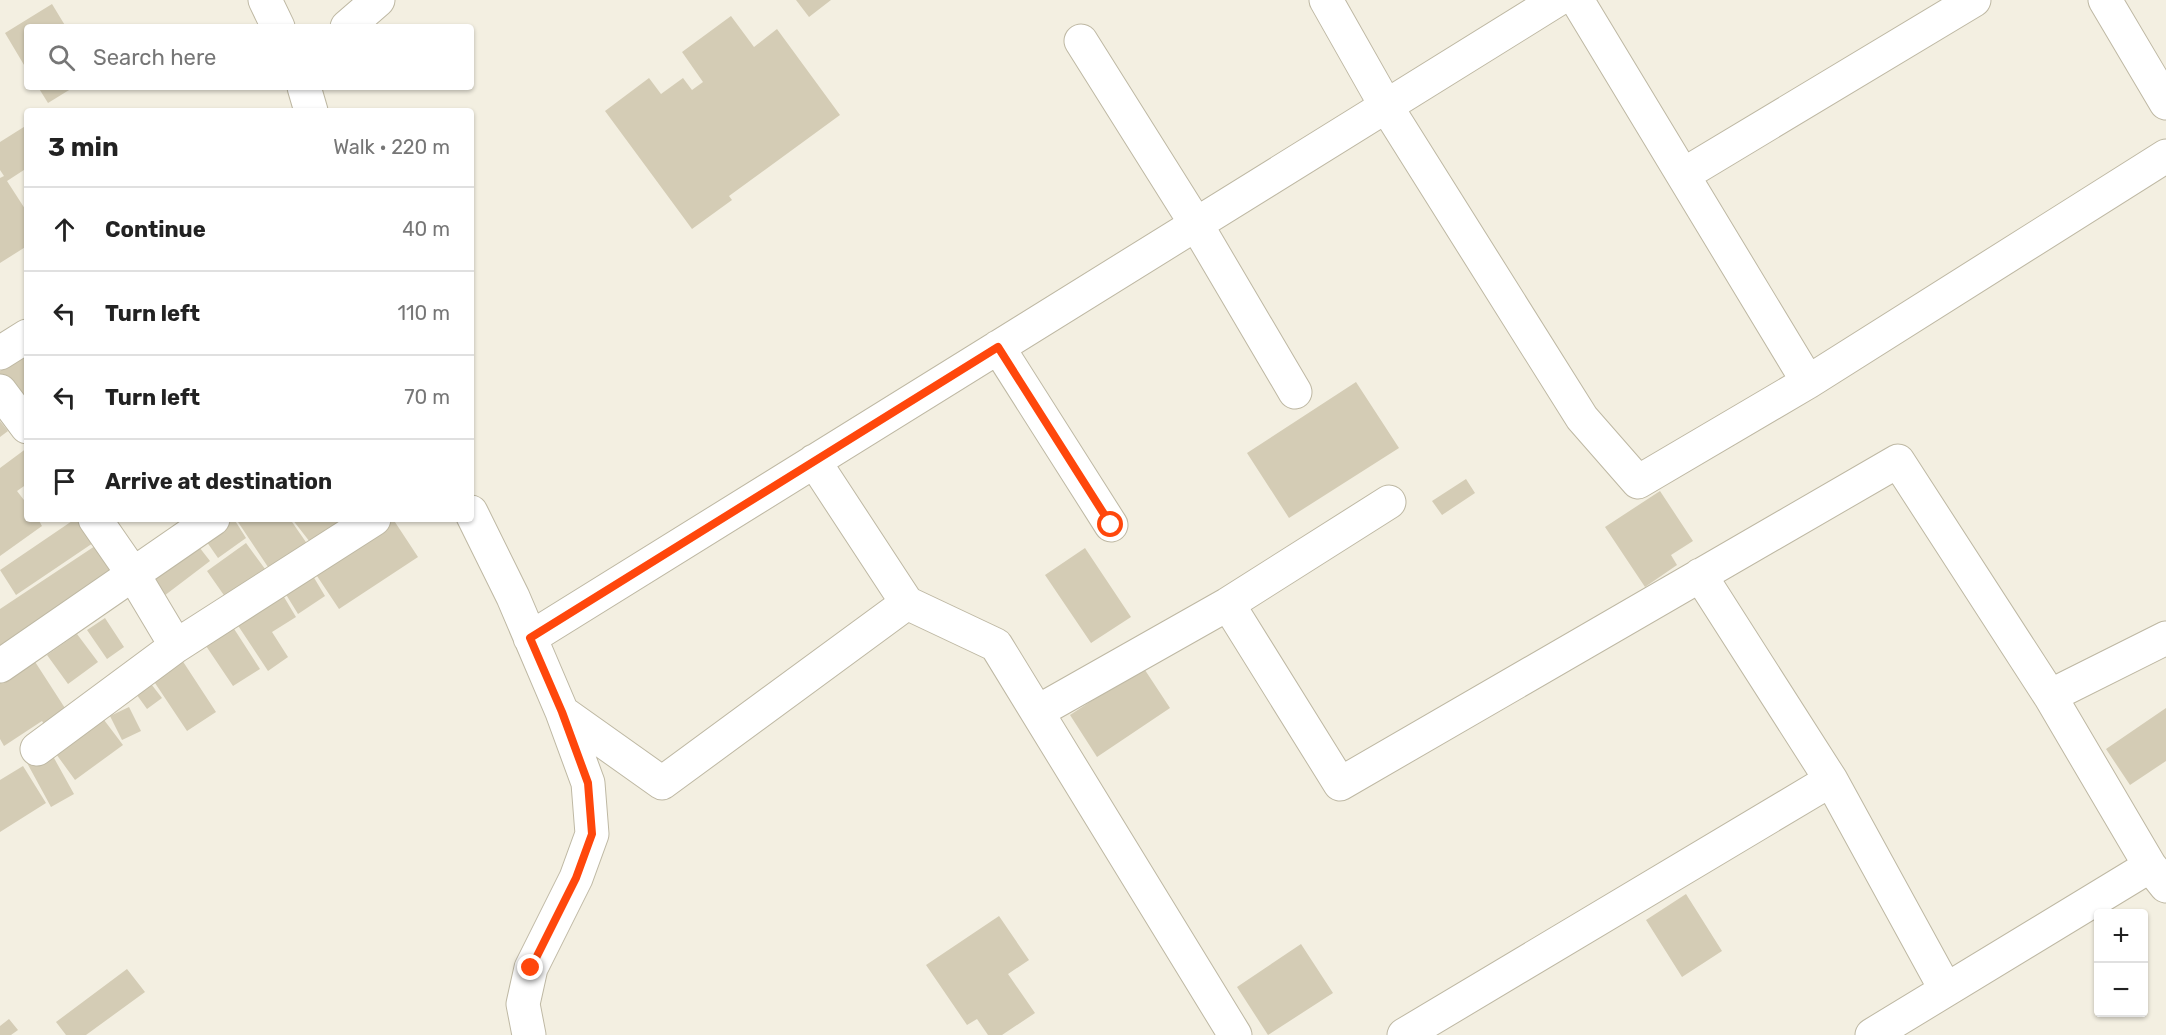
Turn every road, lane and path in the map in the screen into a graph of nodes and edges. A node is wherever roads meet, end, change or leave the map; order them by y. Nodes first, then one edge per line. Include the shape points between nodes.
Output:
1 (266, 0) edge
2 (378, 0) edge
3 (1326, 0) edge
4 (1557, 0) edge
5 (1577, 0) edge
6 (1974, 0) edge
7 (2105, 0) edge
8 (277, 24) edge
9 (350, 24) edge
10 (1081, 40) dead end
11 (305, 90) edge
12 (2166, 103) edge
13 (1386, 106) junction
14 (309, 108) edge
15 (2166, 156) edge
16 (1683, 175) junction
17 (1196, 224) junction
18 (24, 338) edge
19 (998, 347) junction
20 (0, 353) edge
21 (1808, 382) junction
22 (0, 391) edge
23 (1295, 392) dead end
24 (24, 423) edge
25 (814, 460) junction
26 (1389, 502) dead end
27 (474, 518) edge
28 (97, 522) edge
29 (209, 522) edge
30 (369, 522) edge
31 (1111, 525) dead end
32 (133, 574) junction
33 (1700, 575) junction
34 (907, 603) junction
35 (1228, 604) junction
36 (530, 638) junction
37 (2166, 638) edge
38 (176, 646) junction
39 (0, 666) edge
40 (2050, 696) junction
41 (1037, 711) junction
42 (562, 712) junction
43 (37, 749) dead end
44 (1831, 780) junction
45 (2158, 876) edge
46 (1946, 990) junction
47 (529, 1035) edge
48 (1235, 1035) edge
49 (1404, 1035) edge
50 (1872, 1035) edge

1 - 8 street
2 - 9 street
3 - 13 street
4 - 13 street
5 - 16 street
6 - 16 street
7 - 12 street
10 - 17 street
11 - 14 street
13 - 17 street
13 - 21 street via 1582,418 1638,482
15 - 21 street
16 - 21 street
17 - 19 street
17 - 23 street
18 - 20 street
19 - 25 street
19 - 31 street
22 - 24 street
25 - 34 street
25 - 36 street
26 - 35 street
27 - 36 street
28 - 32 street
29 - 32 street
30 - 38 street
32 - 38 street
32 - 39 street
33 - 35 street via 1340,784
33 - 40 street via 1898,461
33 - 44 street
34 - 41 street via 996,645
34 - 42 street via 662,783
35 - 41 street
36 - 42 street
37 - 40 street
38 - 43 street
40 - 45 street
41 - 48 street
42 - 47 street via 588,783 592,834 576,878 531,968 523,1004
44 - 46 street
44 - 49 street
45 - 46 street
46 - 50 street

